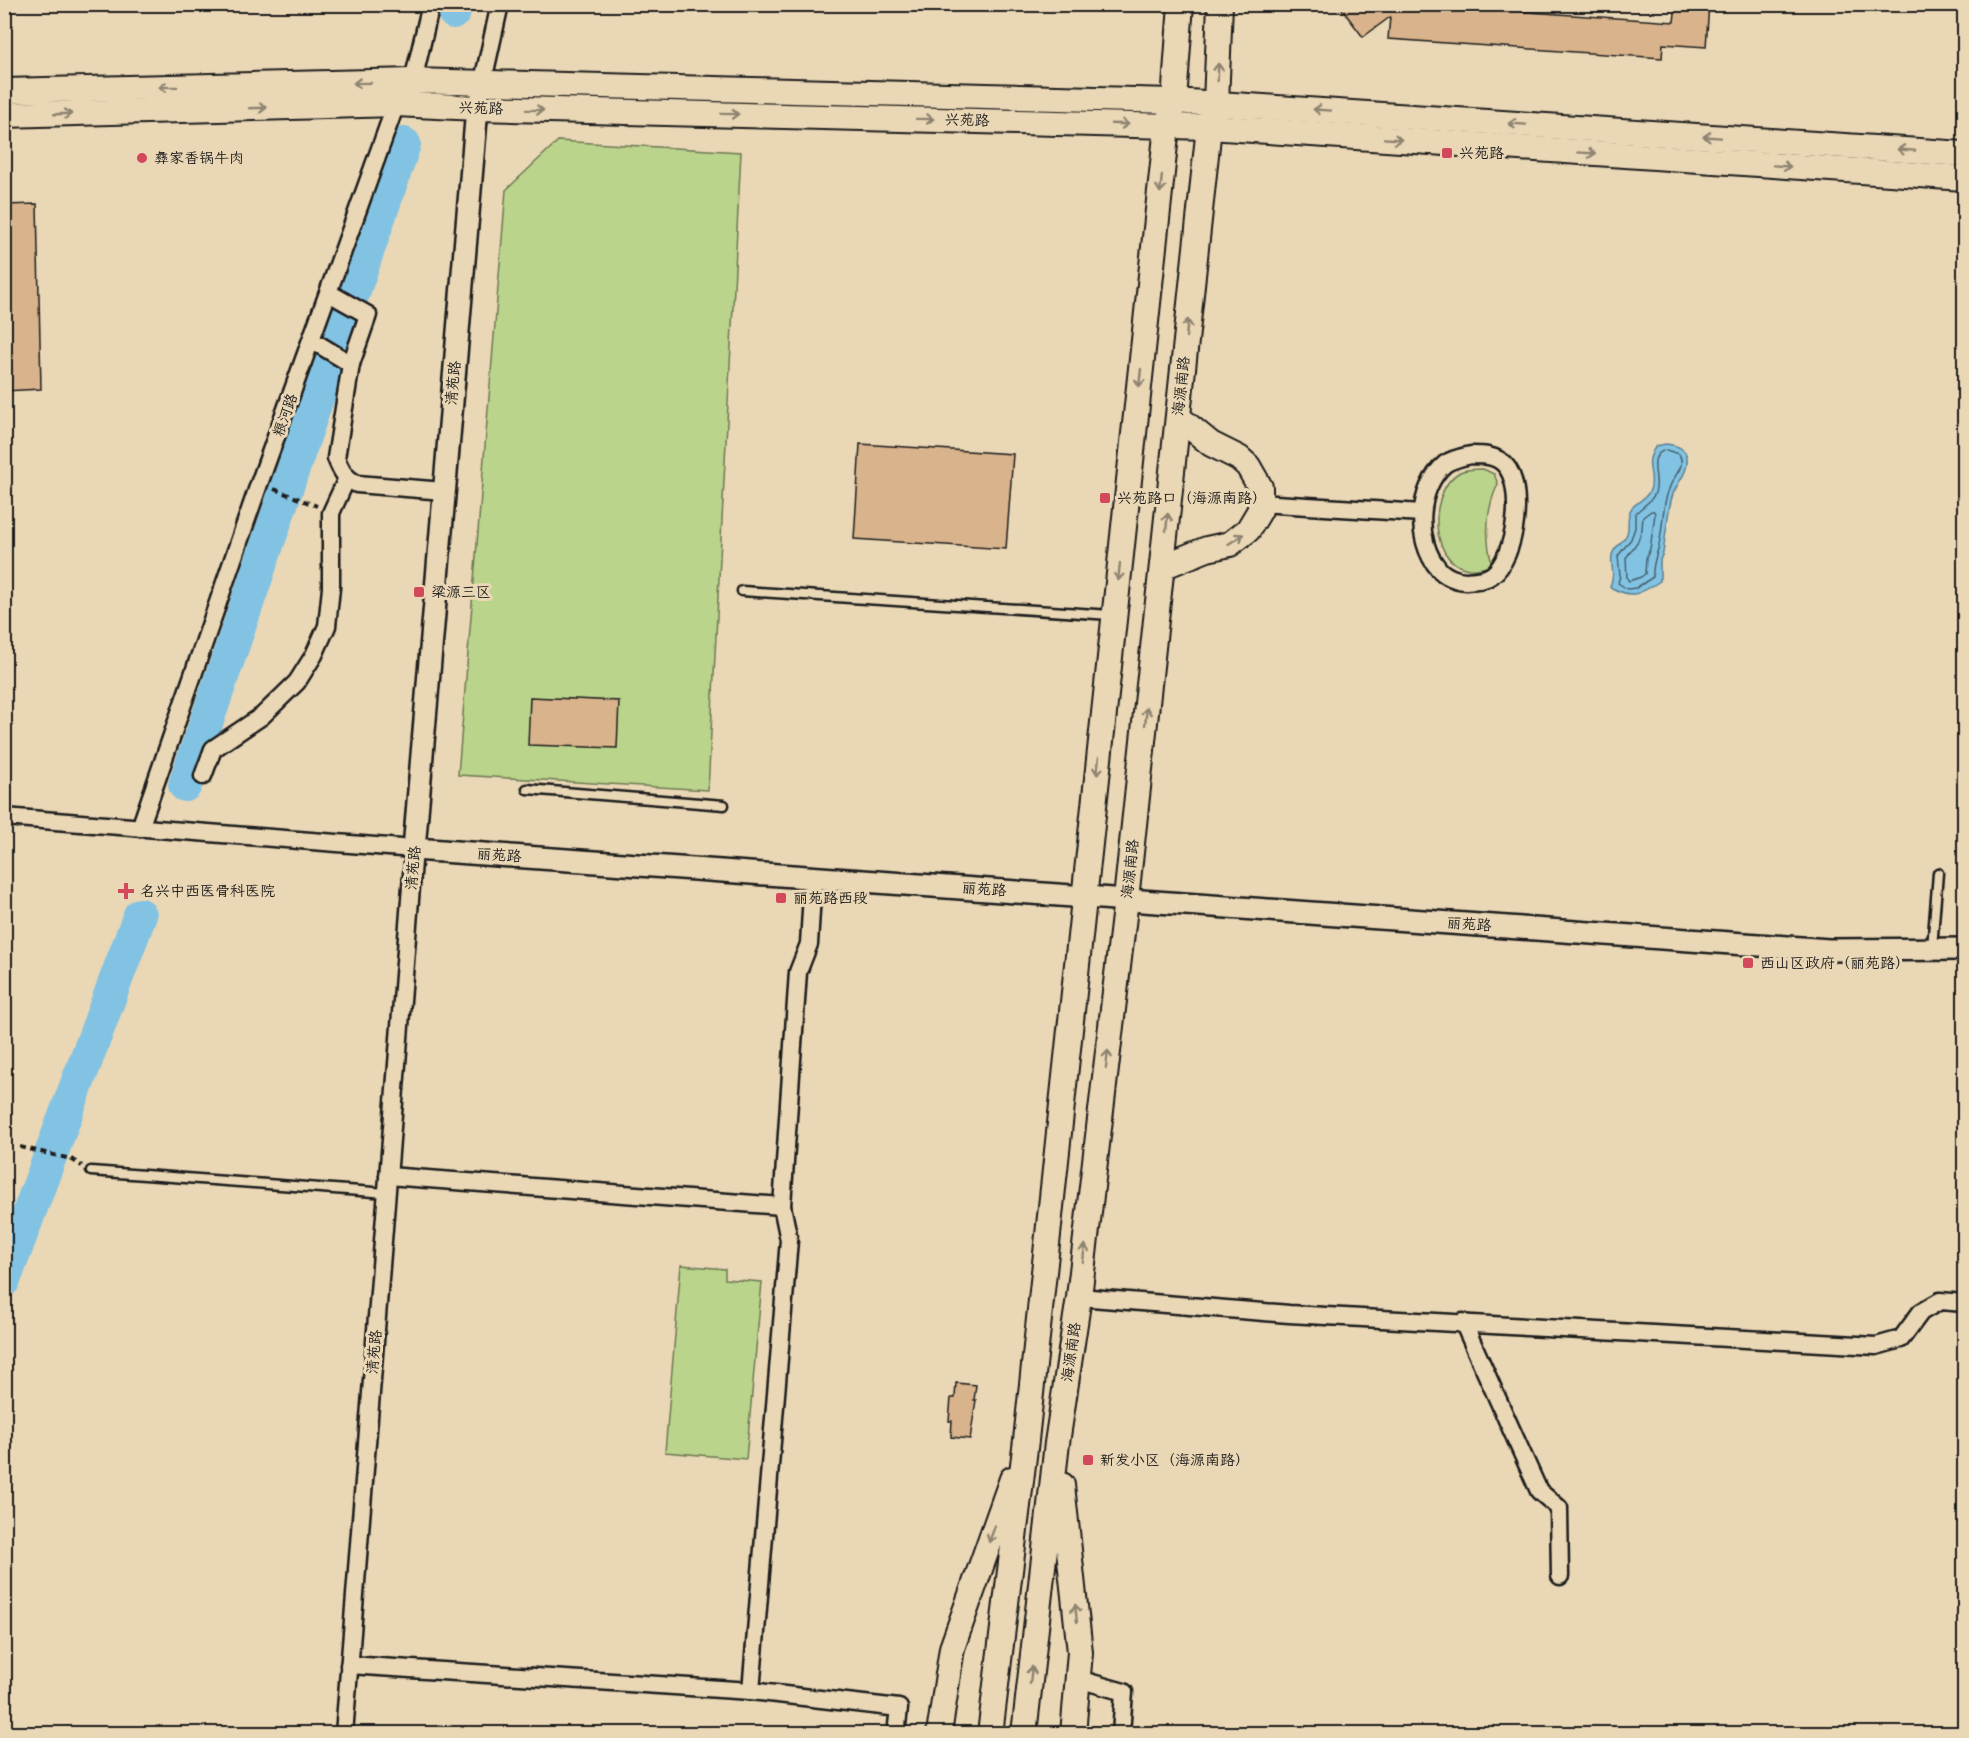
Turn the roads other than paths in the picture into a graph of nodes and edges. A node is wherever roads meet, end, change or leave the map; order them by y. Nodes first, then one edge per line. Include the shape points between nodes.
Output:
1 (431, 4) edge
2 (500, 4) edge
3 (1181, 4) edge
4 (1220, 4) edge
5 (413, 81) junction
6 (484, 82) junction
7 (4, 90) edge
8 (1174, 100) junction
9 (1216, 103) junction
10 (396, 104) junction
11 (477, 108) junction
12 (4, 115) edge
13 (1167, 126) junction
14 (1209, 127) junction
15 (1965, 154) edge
16 (1965, 178) edge
17 (329, 293) junction
18 (313, 340) junction
19 (351, 364) junction
20 (1178, 417) junction
21 (347, 478) junction
22 (444, 492) junction
23 (1260, 503) junction
24 (1422, 513) junction
25 (1162, 567) junction
26 (742, 591) dead end
27 (1114, 616) junction
28 (203, 776) dead end
29 (527, 789) dead end
30 (724, 805) dead end
31 (4, 817) edge
32 (140, 828) junction
33 (414, 849) junction
34 (1938, 873) dead end
35 (813, 877) junction
36 (1085, 896) junction
37 (1126, 899) junction
38 (1932, 948) junction
39 (1965, 949) edge
40 (91, 1171) dead end
41 (388, 1176) junction
42 (387, 1193) junction
43 (782, 1206) junction
44 (1079, 1297) junction
45 (1965, 1303) edge
46 (1463, 1322) junction
47 (1026, 1440) junction
48 (1057, 1443) junction
49 (1560, 1576) dead end
50 (349, 1665) junction
51 (1078, 1679) junction
52 (751, 1691) junction
53 (344, 1734) edge
54 (896, 1734) edge
55 (939, 1734) edge
56 (990, 1734) edge
57 (1024, 1734) edge
58 (1073, 1734) edge
59 (1121, 1734) edge

1 - 5 street, 粮河路
2 - 6 street, 清苑路
3 - 8 main road
9 -> 4 main road, 海源南路
5 - 6 main road, 兴苑路
5 -> 7 main road, 兴苑路
5 - 10 street, 粮河路
6 - 8 main road, 兴苑路
6 - 11 street, 清苑路
8 - 9 main road, 兴苑路
8 - 13 main road
9 - 14 main road, 海源南路
15 -> 9 main road, 兴苑路
10 - 11 main road, 兴苑路
12 -> 10 main road, 兴苑路
10 - 17 street, 粮河路
11 -> 13 main road, 兴苑路
11 - 22 street, 清苑路
13 - 14 main road, 兴苑路
13 -> 27 main road
14 -> 16 main road, 兴苑路
20 -> 14 main road, 海源南路
17 - 18 street, 粮河路
17 - 19 street via 368,315
18 - 19 street
18 - 32 street, 粮河路
19 - 21 street via 336,458
20 - 23 main road via 1211,444 1248,466 1260,487
25 -> 20 main road, 海源南路
21 - 22 street via 357,484
21 - 28 street via 331,513 327,626 314,656 297,682 262,716 213,749
22 - 33 street, 清苑路
23 - 24 street
25 -> 23 main road via 1240,538 1255,520
24 - 24 street via 1429,555 1439,570 1460,581 1484,580 1494,574 1508,555 1516,495 1510,472 1494,457 1483,455 1446,463 1434,477
37 -> 25 main road, 海源南路
26 - 27 lane
27 -> 36 main road
29 - 30 lane
31 - 32 street, 丽苑路
32 - 33 street, 丽苑路
33 - 35 street, 丽苑路
33 - 41 street, 清苑路
34 - 38 lane
35 - 36 street, 丽苑路
35 - 43 street via 809,944 798,972
36 - 37 street, 丽苑路
36 - 47 main road
37 - 38 street, 丽苑路 via 1829,950
44 -> 37 main road, 海源南路
38 - 39 street, 丽苑路
40 - 42 lane
41 - 42 street, 清苑路
41 - 43 street
42 - 50 street, 清苑路
43 - 52 street via 789,1240
44 - 46 street via 1289,1314
44 - 48 main road, 海源南路
45 - 46 street via 1940,1301 1921,1312 1901,1339 1876,1346
46 - 49 street via 1539,1491 1560,1508
47 -> 55 main road via 957,1629
47 - 56 main road
51 -> 48 main road via 1079,1636
57 -> 48 main road, 海源南路
50 - 52 street
50 - 53 street, 清苑路
51 - 58 main road
51 - 59 street via 1124,1692
52 - 54 street via 899,1708

